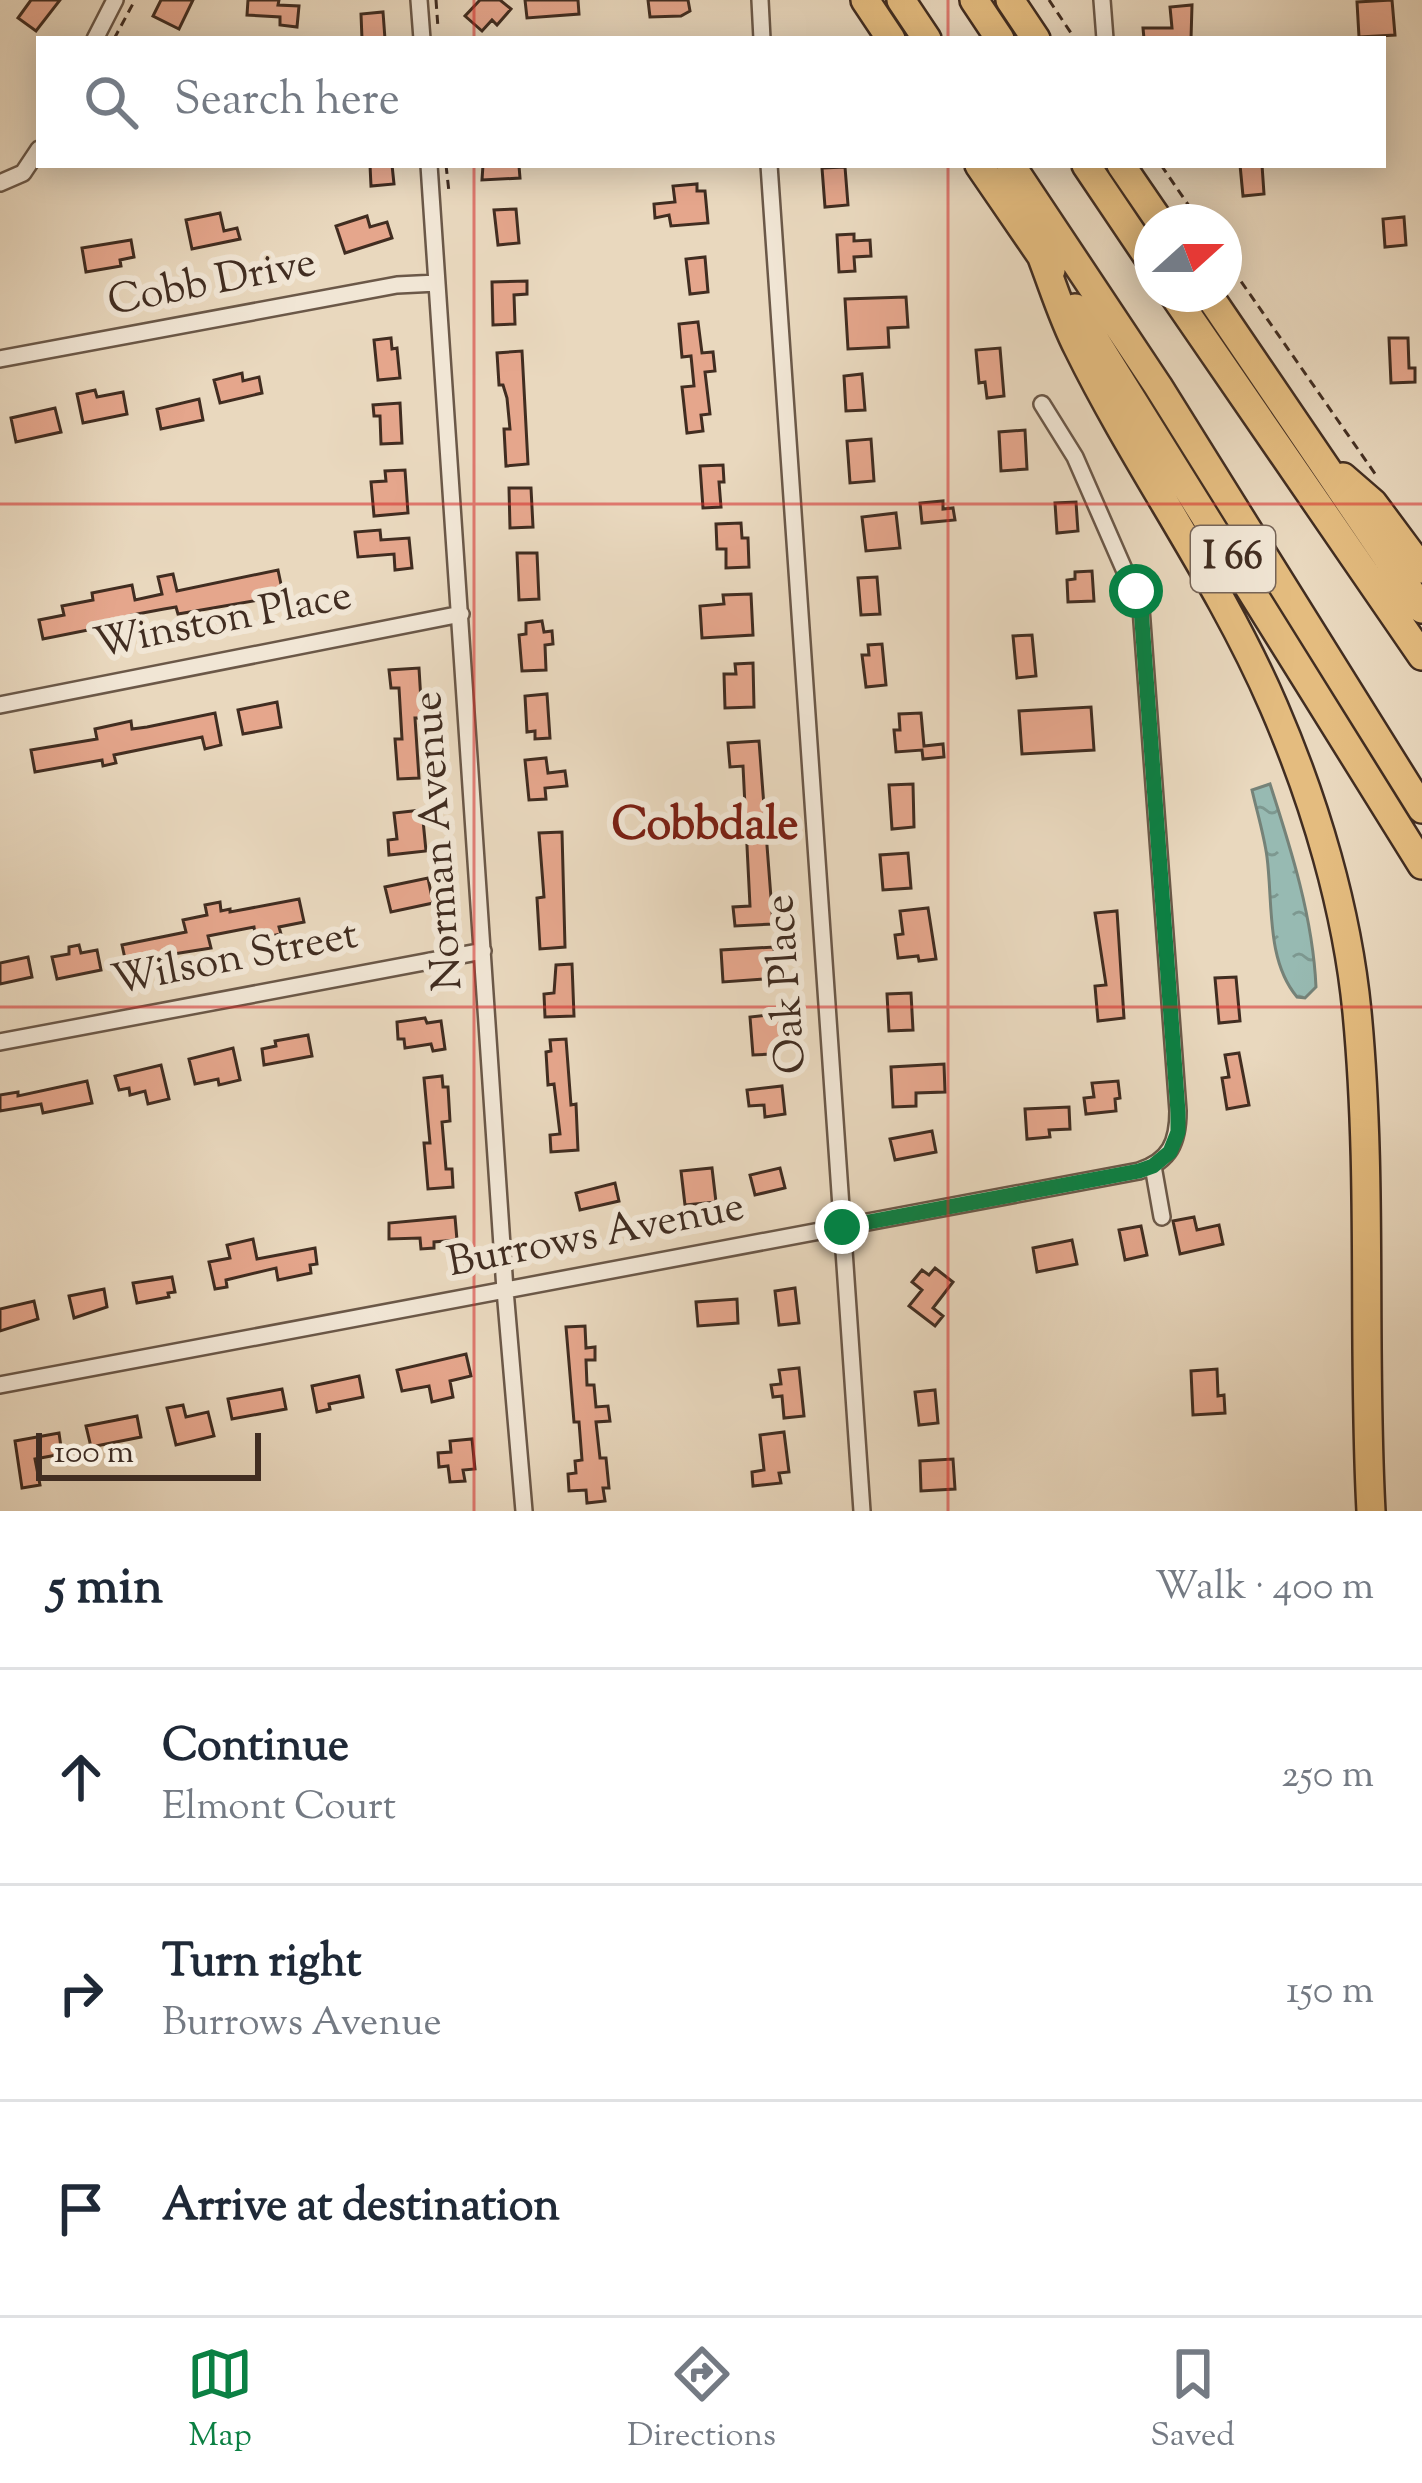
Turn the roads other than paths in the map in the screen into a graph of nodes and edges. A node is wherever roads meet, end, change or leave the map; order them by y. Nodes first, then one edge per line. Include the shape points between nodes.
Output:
1 (115, 0) edge
2 (419, 0) edge
3 (760, 0) edge
4 (865, 0) edge
5 (902, 0) edge
6 (974, 0) edge
7 (1010, 0) edge
8 (1102, 0) edge
9 (97, 36) edge
10 (422, 36) edge
11 (762, 36) edge
12 (890, 36) edge
13 (925, 36) edge
14 (998, 36) edge
15 (1034, 36) edge
16 (1105, 36) edge
17 (36, 153) edge
18 (429, 168) edge
19 (769, 168) edge
20 (981, 168) edge
21 (1013, 168) edge
22 (1088, 168) edge
23 (1123, 168) edge
24 (0, 182) edge
25 (1148, 204) edge
26 (1134, 236) edge
27 (1041, 256) junction
28 (437, 283) junction
29 (1185, 312) edge
30 (1220, 312) edge
31 (0, 359) edge
32 (1042, 404) dead end
33 (1310, 448) junction
34 (1422, 569) edge
35 (1422, 609) edge
36 (461, 614) junction
37 (1422, 656) edge
38 (0, 705) edge
39 (1363, 712) junction
40 (1422, 795) edge
41 (1422, 809) edge
42 (1422, 866) edge
43 (483, 951) junction
44 (0, 1042) edge
45 (1153, 1166) junction
46 (1162, 1217) dead end
47 (842, 1227) junction
48 (505, 1291) junction
49 (0, 1385) edge
50 (524, 1511) edge
51 (862, 1511) edge
52 (1371, 1511) edge

1 - 9 street
2 - 10 street
3 - 11 street
4 - 12 highway
5 - 13 highway
6 - 14 highway
7 - 15 highway
8 - 16 street
17 - 24 street via 23,172
18 - 28 street, Norman Avenue
19 - 47 street, Oak Place
20 - 27 highway, I 66
21 - 39 highway
22 - 26 highway
23 - 25 highway
27 - 42 highway, I 66
27 - 52 highway via 1077,347 1274,707 1340,910 1357,1011
28 - 31 street, Cobb Drive
28 - 36 street, Norman Avenue
29 - 37 highway
30 - 33 highway
32 - 45 street via 1076,457 1141,608 1178,1112 1175,1143
33 - 34 highway via 1373,503
33 - 35 highway
36 - 38 street, Winston Place
36 - 43 street, Norman Avenue
39 - 40 highway
39 - 41 highway
43 - 44 street, Wilson Street
43 - 48 street, Norman Avenue
45 - 46 street
45 - 47 street, Burrows Avenue
47 - 48 street, Burrows Avenue
47 - 51 street, Oak Place
48 - 49 street, Burrows Avenue
48 - 50 street, Norman Avenue

